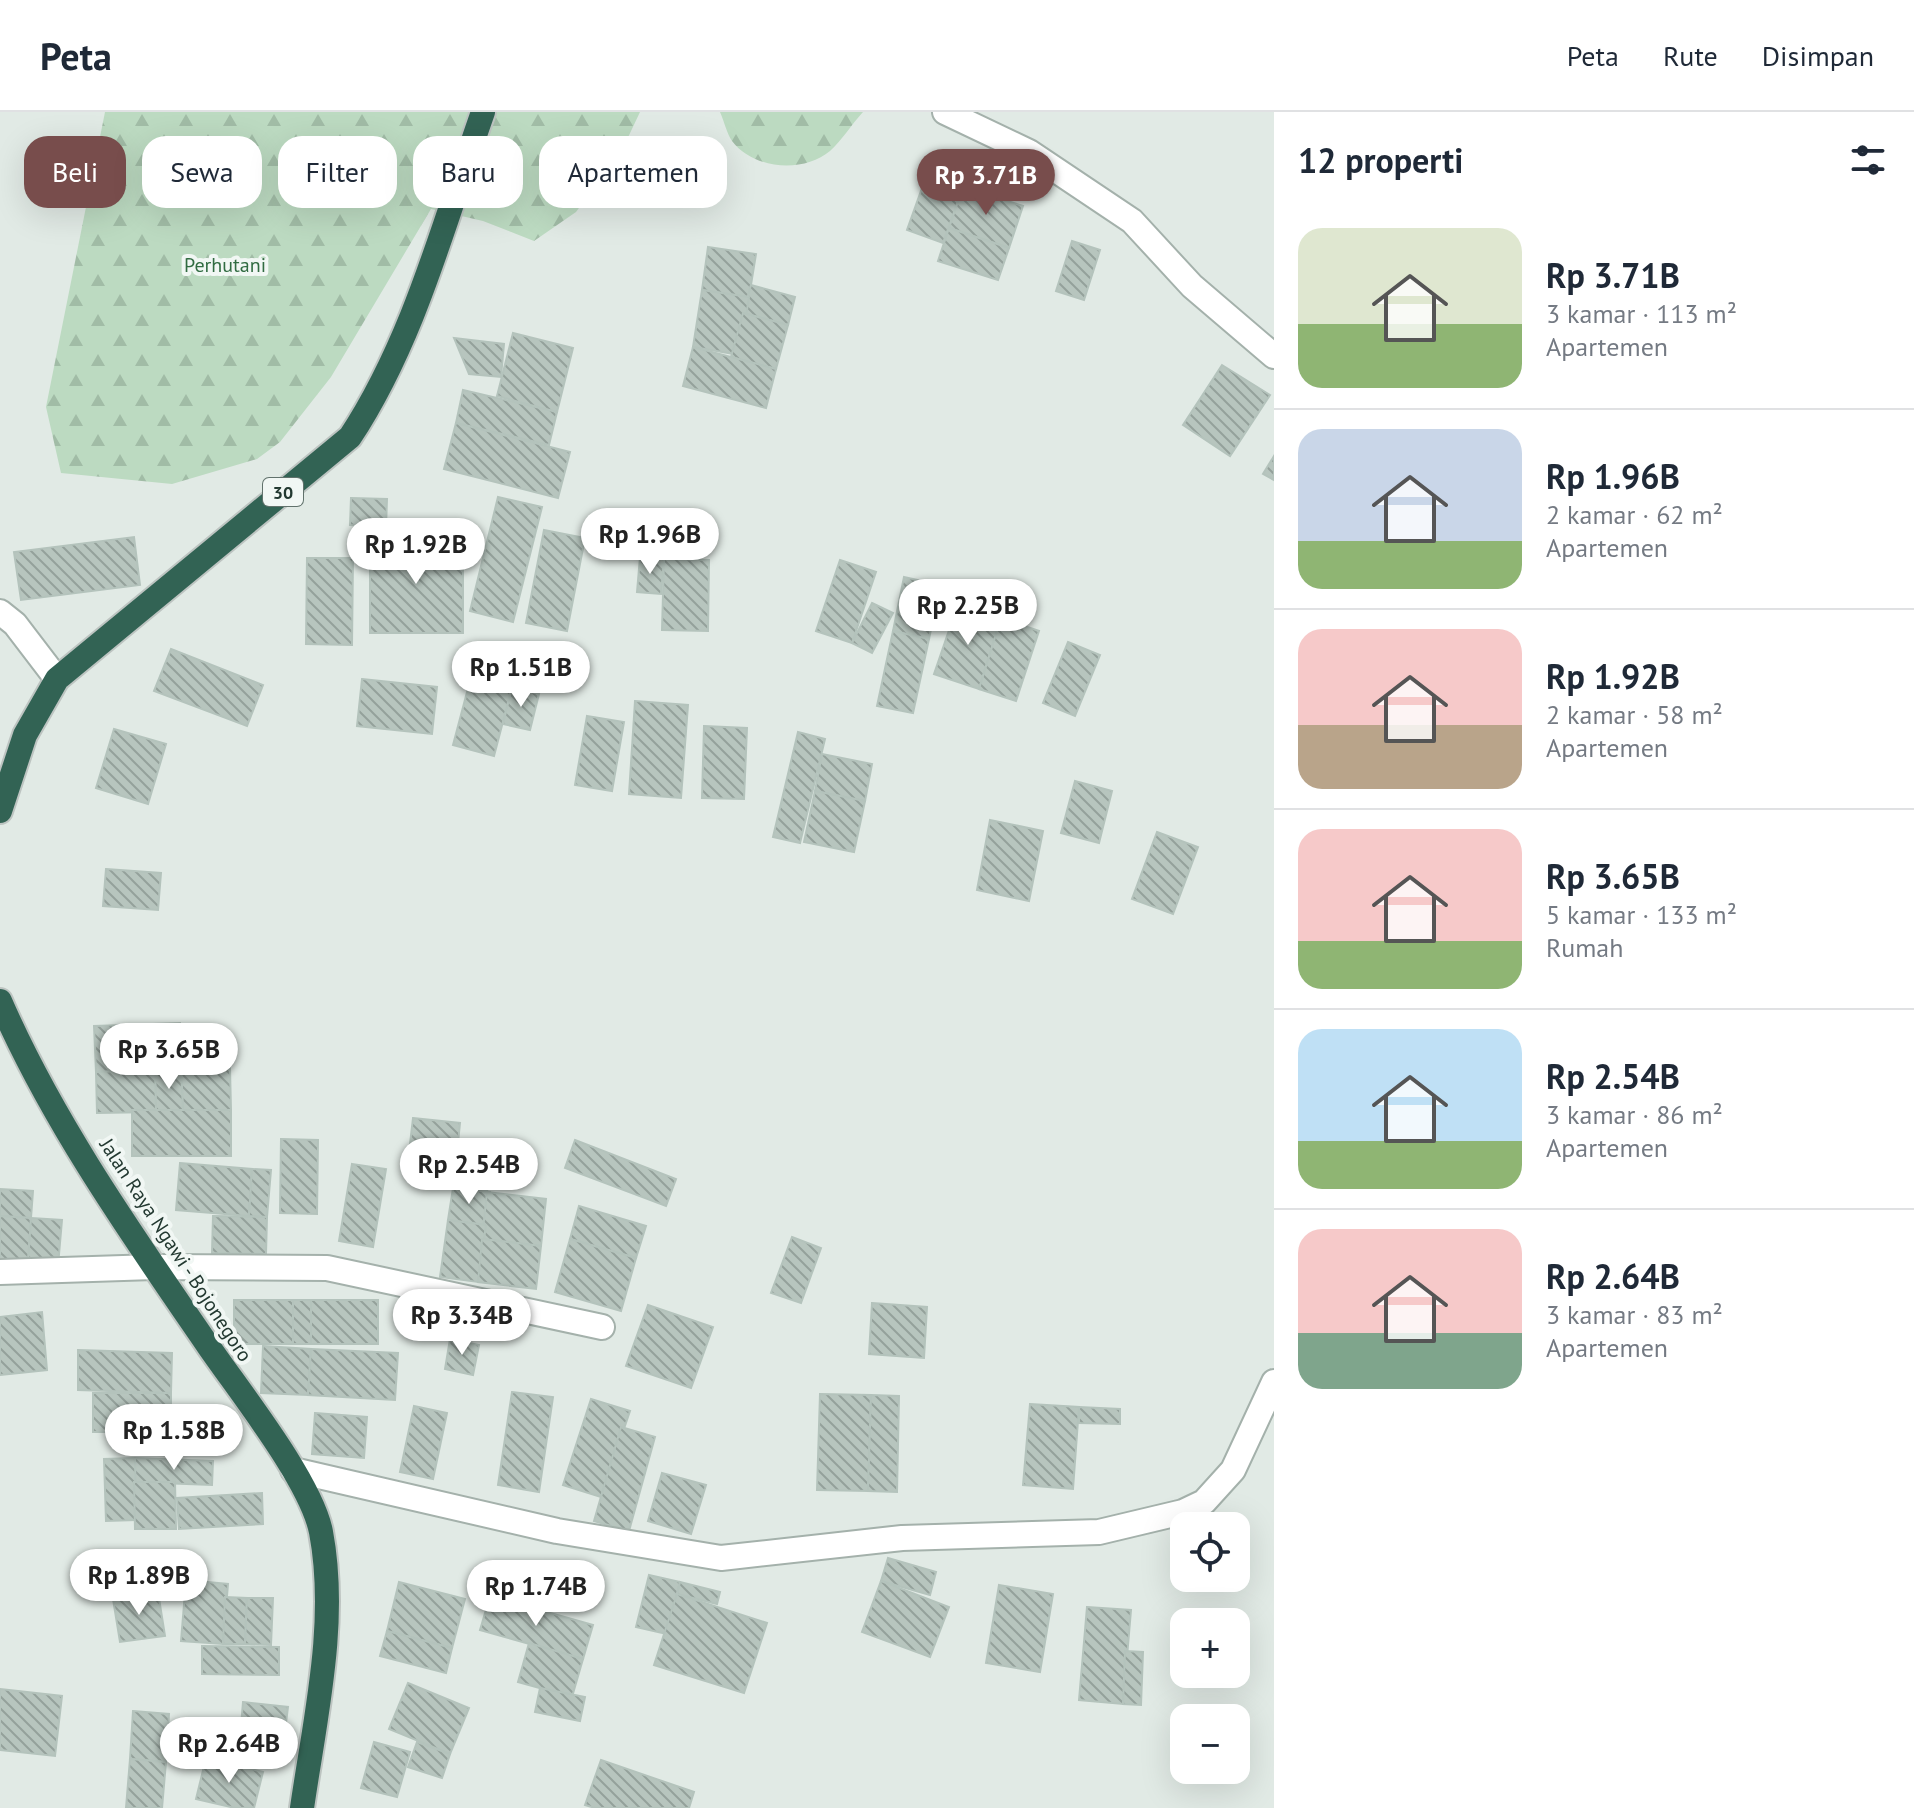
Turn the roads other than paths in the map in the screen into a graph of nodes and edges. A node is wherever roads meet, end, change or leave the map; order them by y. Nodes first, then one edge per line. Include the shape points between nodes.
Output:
1 (483, 112) edge
2 (945, 112) edge
3 (1274, 356) edge
4 (0, 612) edge
5 (57, 679) junction
6 (0, 811) edge
7 (0, 1001) edge
8 (154, 1267) junction
9 (0, 1272) edge
10 (602, 1327) dead end
11 (1274, 1382) edge
12 (293, 1470) junction
13 (302, 1808) edge

1 - 5 highway, 30 via 407,328 375,399 350,437
2 - 3 street via 1029,152 1132,221 1192,286
4 - 5 street
5 - 6 highway, 30 via 25,735
7 - 8 highway, Jalan Raya Ngawi - Bojonegoro via 27,1064
8 - 9 street
8 - 10 street via 327,1268
8 - 12 highway, Jalan Raya Ngawi - Bojonegoro
11 - 12 street via 1233,1470 1204,1502 1099,1532 902,1538 721,1558 557,1531
12 - 13 highway, Jalan Raya Ngawi - Bojonegoro via 320,1528 326,1569 325,1641

